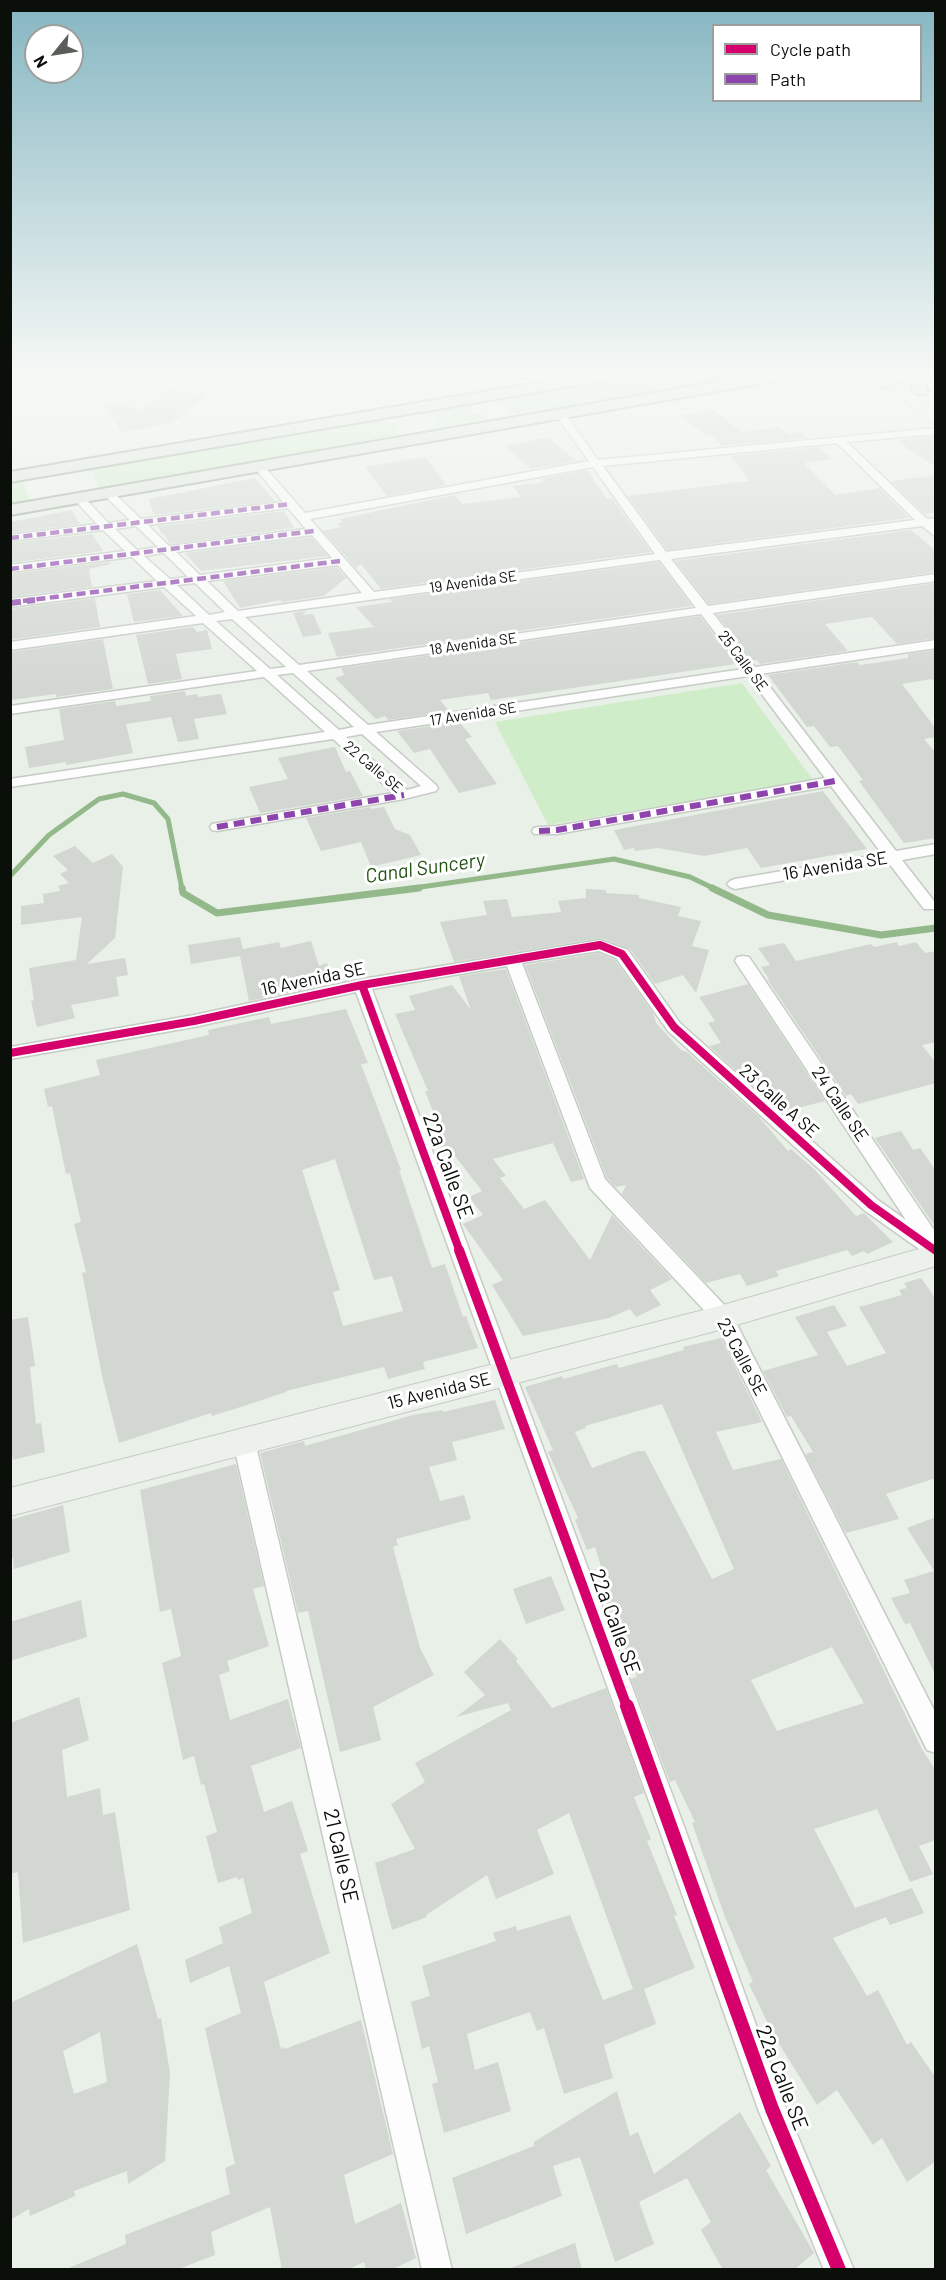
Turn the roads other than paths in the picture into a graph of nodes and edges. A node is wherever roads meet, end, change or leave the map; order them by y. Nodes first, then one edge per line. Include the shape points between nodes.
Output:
1 (193, 478) edge
2 (269, 478) edge
3 (512, 478) edge
4 (607, 478) edge
5 (882, 478) edge
6 (108, 493) junction
7 (79, 498) junction
8 (291, 504) junction
9 (10, 510) edge
10 (302, 517) junction
11 (135, 521) junction
12 (930, 521) edge
13 (105, 526) junction
14 (314, 531) junction
15 (936, 534) edge
16 (10, 538) edge
17 (164, 549) junction
18 (135, 553) junction
19 (663, 556) junction
20 (340, 561) junction
21 (10, 569) edge
22 (936, 577) edge
23 (196, 578) junction
24 (168, 582) junction
25 (371, 596) junction
26 (10, 603) edge
27 (704, 610) junction
28 (234, 614) junction
29 (206, 618) junction
30 (936, 644) edge
31 (10, 646) edge
32 (296, 670) junction
33 (751, 671) junction
34 (268, 674) junction
35 (10, 710) edge
36 (367, 730) junction
37 (336, 735) junction
38 (835, 781) junction
39 (10, 783) edge
40 (404, 795) junction
41 (217, 826) dead end
42 (539, 831) dead end
43 (936, 849) edge
44 (891, 858) junction
45 (735, 884) dead end
46 (929, 905) dead end
47 (622, 954) joint
48 (513, 960) junction
49 (743, 961) dead end
50 (362, 985) junction
51 (10, 1053) edge
52 (936, 1252) edge
53 (723, 1317) junction
54 (505, 1374) junction
55 (244, 1442) junction
56 (10, 1502) edge
57 (936, 1741) edge
58 (437, 2270) edge
59 (840, 2270) edge

1 - 6 main road
2 - 8 street
3 - 10 street
4 - 19 street, 25 Calle SE
5 - 12 street
6 - 7 main road
6 - 11 street, 22 Calle SE
7 - 9 main road
7 - 13 street, 22 Calle SE
8 - 10 street
8 - 11 street
10 - 14 street
11 - 13 street
11 - 17 street, 22 Calle SE
12 - 15 street
12 - 19 street, 19 Avenida SE
13 - 16 street
13 - 18 street, 22 Calle SE
14 - 17 street
14 - 20 street
17 - 18 street
17 - 23 street, 22 Calle SE
18 - 21 street
18 - 24 street, 22 Calle SE
19 - 25 street, 19 Avenida SE
19 - 27 street, 25 Calle SE
20 - 23 street
20 - 25 street
22 - 27 street, 18 Avenida SE
23 - 24 street
23 - 28 street, 22 Calle SE
24 - 26 street
24 - 29 street, 22 Calle SE
25 - 28 street, 19 Avenida SE
27 - 32 street, 18 Avenida SE
27 - 33 street, 25 Calle SE
28 - 29 street, 19 Avenida SE
28 - 32 street, 22 Calle SE
29 - 31 street, 19 Avenida SE
29 - 34 street, 22 Calle SE
30 - 33 street, 17 Avenida SE
32 - 34 street, 18 Avenida SE
32 - 36 street, 22 Calle SE
33 - 36 street, 17 Avenida SE
33 - 38 street, 25 Calle SE
34 - 35 street, 18 Avenida SE
34 - 37 street, 22 Calle SE
36 - 37 street, 17 Avenida SE
36 - 40 street, 22 Calle SE via 431,788
37 - 39 street, 17 Avenida SE
37 - 40 street, 22 Calle SE
38 - 42 street
38 - 44 street, 25 Calle SE
40 - 41 street
43 - 44 street, 16 Avenida SE
44 - 45 street, 16 Avenida SE
44 - 46 street, 25 Calle SE
47 - 48 street, 16 Avenida SE via 600,945
47 - 52 street, 23 Calle A SE via 674,1028 871,1205
48 - 50 street, 16 Avenida SE
48 - 53 street, 23 Calle SE via 597,1182
49 - 52 street, 24 Calle SE
50 - 51 street, 16 Avenida SE via 194,1021
50 - 54 street, 22a Calle SE
52 - 53 street, 15 Avenida SE
53 - 54 street, 15 Avenida SE
53 - 57 street, 23 Calle SE
54 - 55 street, 15 Avenida SE
54 - 59 street, 22a Calle SE via 772,2109
55 - 56 street, 15 Avenida SE
55 - 58 street, 21 Calle SE

